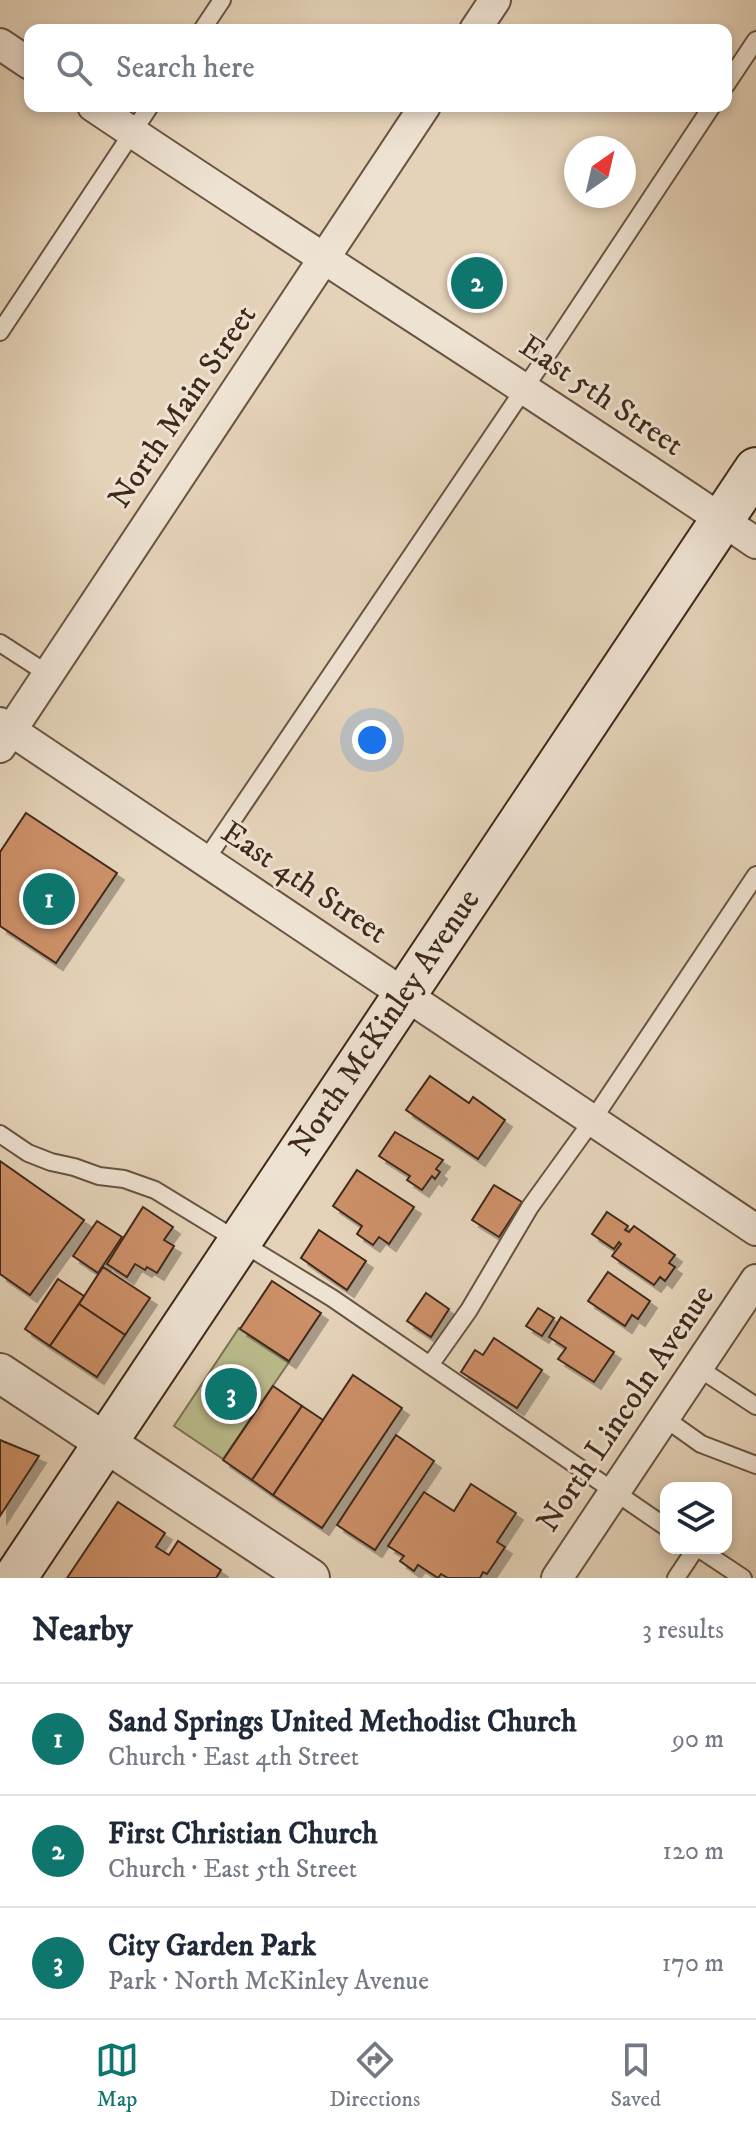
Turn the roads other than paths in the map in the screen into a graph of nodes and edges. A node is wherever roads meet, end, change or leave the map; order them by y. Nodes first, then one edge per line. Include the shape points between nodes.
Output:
1 (222, 0) edge
2 (495, 0) edge
3 (206, 24) edge
4 (479, 24) edge
5 (756, 40) edge
6 (0, 44) edge
7 (24, 60) edge
8 (732, 76) edge
9 (102, 112) edge
10 (146, 112) edge
11 (421, 112) edge
12 (708, 112) edge
13 (132, 133) junction
14 (323, 260) junction
15 (0, 332) edge
16 (525, 387) junction
17 (756, 469) edge
18 (722, 520) junction
19 (756, 543) edge
20 (0, 643) edge
21 (48, 674) junction
22 (4, 733) edge
23 (205, 861) junction
24 (756, 875) edge
25 (404, 994) junction
26 (592, 1121) junction
27 (0, 1134) edge
28 (756, 1230) edge
29 (237, 1242) junction
30 (756, 1280) edge
31 (430, 1365) junction
32 (697, 1367) junction
33 (0, 1373) edge
34 (756, 1406) edge
35 (663, 1417) junction
36 (105, 1444) junction
37 (756, 1465) edge
38 (614, 1492) junction
39 (660, 1523) edge
40 (693, 1554) edge
41 (706, 1554) edge
42 (15, 1578) edge
43 (310, 1578) edge
44 (557, 1578) edge
45 (676, 1578) edge
46 (743, 1578) edge

1 - 3 lane
2 - 4 street
5 - 8 lane
6 - 7 street
9 - 13 street, East 5th Street
10 - 13 lane
11 - 14 street, North Main Street
12 - 16 lane
13 - 14 street, East 5th Street
13 - 15 lane
14 - 16 street, East 5th Street
14 - 21 street, North Main Street
16 - 18 street, East 5th Street
16 - 23 lane
17 - 18 main road, North McKinley Avenue
18 - 19 street, East 5th Street
18 - 25 main road, North McKinley Avenue
20 - 21 lane
21 - 22 street, North Main Street
22 - 23 street, East 4th Street
23 - 25 street, East 4th Street
24 - 26 lane
25 - 26 street, East 4th Street
25 - 29 main road, North McKinley Avenue
26 - 28 street, East 4th Street
26 - 31 lane via 530,1207
27 - 29 lane via 51,1162 155,1190
29 - 31 lane
29 - 36 main road, North McKinley Avenue
30 - 32 street, North Lincoln Avenue
31 - 38 lane
32 - 34 lane
32 - 35 street, North Lincoln Avenue
33 - 36 street
35 - 37 lane via 701,1444
35 - 38 street, North Lincoln Avenue
36 - 42 main road, North McKinley Avenue
36 - 43 street
38 - 39 lane
38 - 44 street, North Lincoln Avenue
40 - 45 lane
41 - 46 lane

